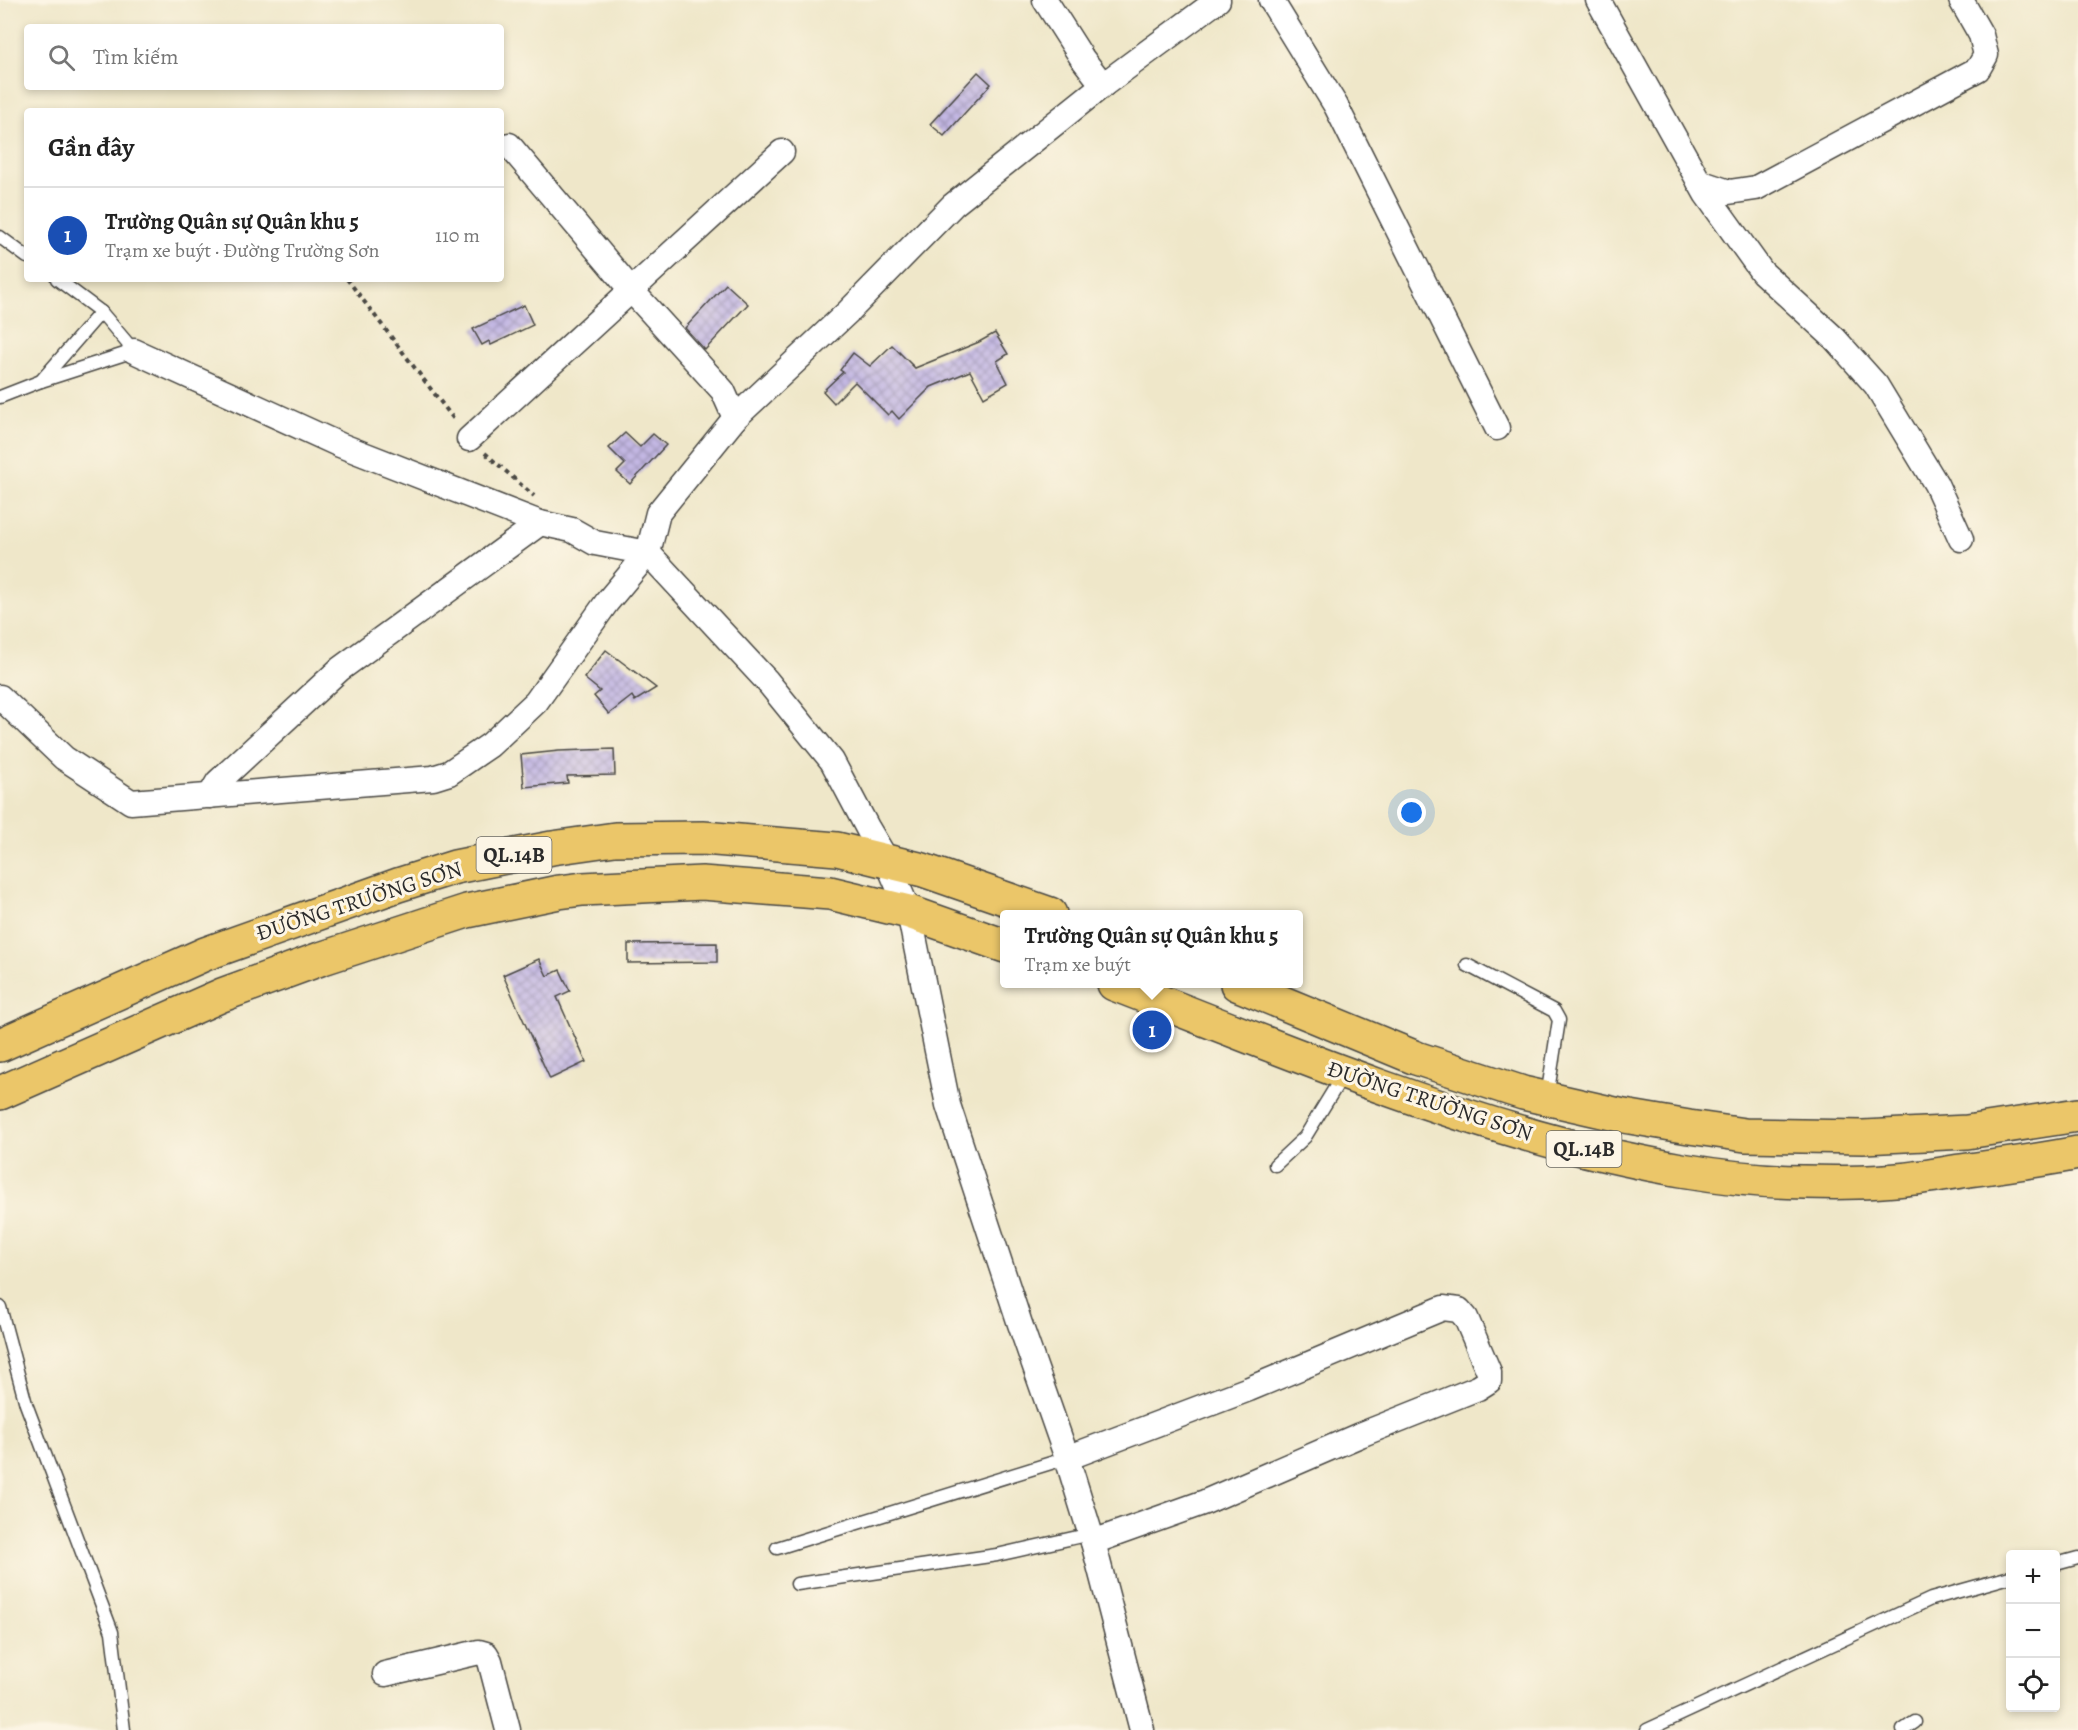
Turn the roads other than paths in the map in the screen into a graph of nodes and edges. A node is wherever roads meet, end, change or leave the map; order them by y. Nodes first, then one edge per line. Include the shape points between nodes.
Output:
1 (1045, 0) edge
2 (1218, 0) edge
3 (1271, 0) edge
4 (1598, 0) edge
5 (1961, 0) edge
6 (1103, 85) junction
7 (509, 145) dead end
8 (782, 152) dead end
9 (1699, 183) junction
10 (0, 237) edge
11 (24, 255) edge
12 (61, 282) edge
13 (632, 291) junction
14 (102, 312) junction
15 (134, 351) junction
16 (41, 381) junction
17 (0, 397) edge
18 (735, 418) junction
19 (1497, 428) dead end
20 (469, 439) road end
21 (539, 511) junction
22 (1961, 539) dead end
23 (648, 553) junction
24 (0, 697) edge
25 (210, 796) junction
26 (887, 861) junction
27 (1036, 910) edge
28 (909, 912) junction
29 (1000, 944) edge
30 (1467, 965) dead end
31 (1124, 988) edge
32 (1247, 988) edge
33 (0, 1045) edge
34 (1343, 1074) junction
35 (0, 1093) edge
36 (1547, 1098) junction
37 (2078, 1115) edge
38 (2078, 1153) edge
39 (1275, 1165) dead end
40 (0, 1307) edge
41 (1067, 1458) junction
42 (1092, 1538) junction
43 (777, 1548) dead end
44 (2078, 1558) edge
45 (2060, 1563) edge
46 (2006, 1578) edge
47 (797, 1584) dead end
48 (385, 1674) dead end
49 (1915, 1722) dead end
50 (1138, 1729) edge
51 (124, 1730) edge
52 (508, 1730) edge
53 (1647, 1730) edge
54 (1903, 1730) edge

1 - 6 street
2 - 6 street
3 - 19 street via 1336,106
4 - 9 street
5 - 9 street via 1981,35 1986,55 1978,69 1756,188 1729,192
6 - 18 street via 953,205 849,311
7 - 13 street
8 - 13 street
9 - 22 street via 1762,272 1834,338 1876,385 1936,484
10 - 11 lane
12 - 14 lane
13 - 18 street via 723,391
13 - 20 street
14 - 15 lane
14 - 16 lane
15 - 16 lane
15 - 21 street via 340,445
16 - 17 lane
18 - 23 street via 658,513
21 - 23 street via 595,543
21 - 25 street via 340,669 218,782
23 - 25 street via 606,602 536,702 490,745 449,773 433,778
23 - 26 street via 767,681 832,761
24 - 25 street via 64,758 131,802
26 - 27 highway, ĐƯỜNG TRƯỜNG SƠN / QL.14B
26 - 28 street
26 - 33 highway, ĐƯỜNG TRƯỜNG SƠN / QL.14B via 837,849 703,838 615,839 456,867 249,937
28 - 29 highway, ĐƯỜNG TRƯỜNG SƠN / QL.14B
28 - 35 highway, ĐƯỜNG TRƯỜNG SƠN / QL.14B via 830,893 702,883 583,889 515,901 412,927 222,995
28 - 41 street via 948,1105
30 - 36 lane via 1554,1011 1559,1020
31 - 34 highway, ĐƯỜNG TRƯỜNG SƠN / QL.14B
32 - 36 highway, ĐƯỜNG TRƯỜNG SƠN / QL.14B via 1416,1058
34 - 38 highway, ĐƯỜNG TRƯỜNG SƠN / QL.14B via 1504,1128 1583,1149 1682,1170 1743,1178 1875,1182 2018,1165
34 - 39 lane via 1305,1137
36 - 37 highway, ĐƯỜNG TRƯỜNG SƠN / QL.14B via 1689,1127 1744,1135 1804,1137 1966,1132
40 - 51 lane via 27,1404 112,1632
41 - 42 street
41 - 42 street via 1249,1389 1443,1308 1460,1310 1466,1318 1489,1372 1489,1381 1478,1388 1205,1502
41 - 43 lane
42 - 47 lane
42 - 50 street
44 - 45 lane
46 - 53 lane via 1931,1599
48 - 52 street via 486,1654
49 - 54 lane

